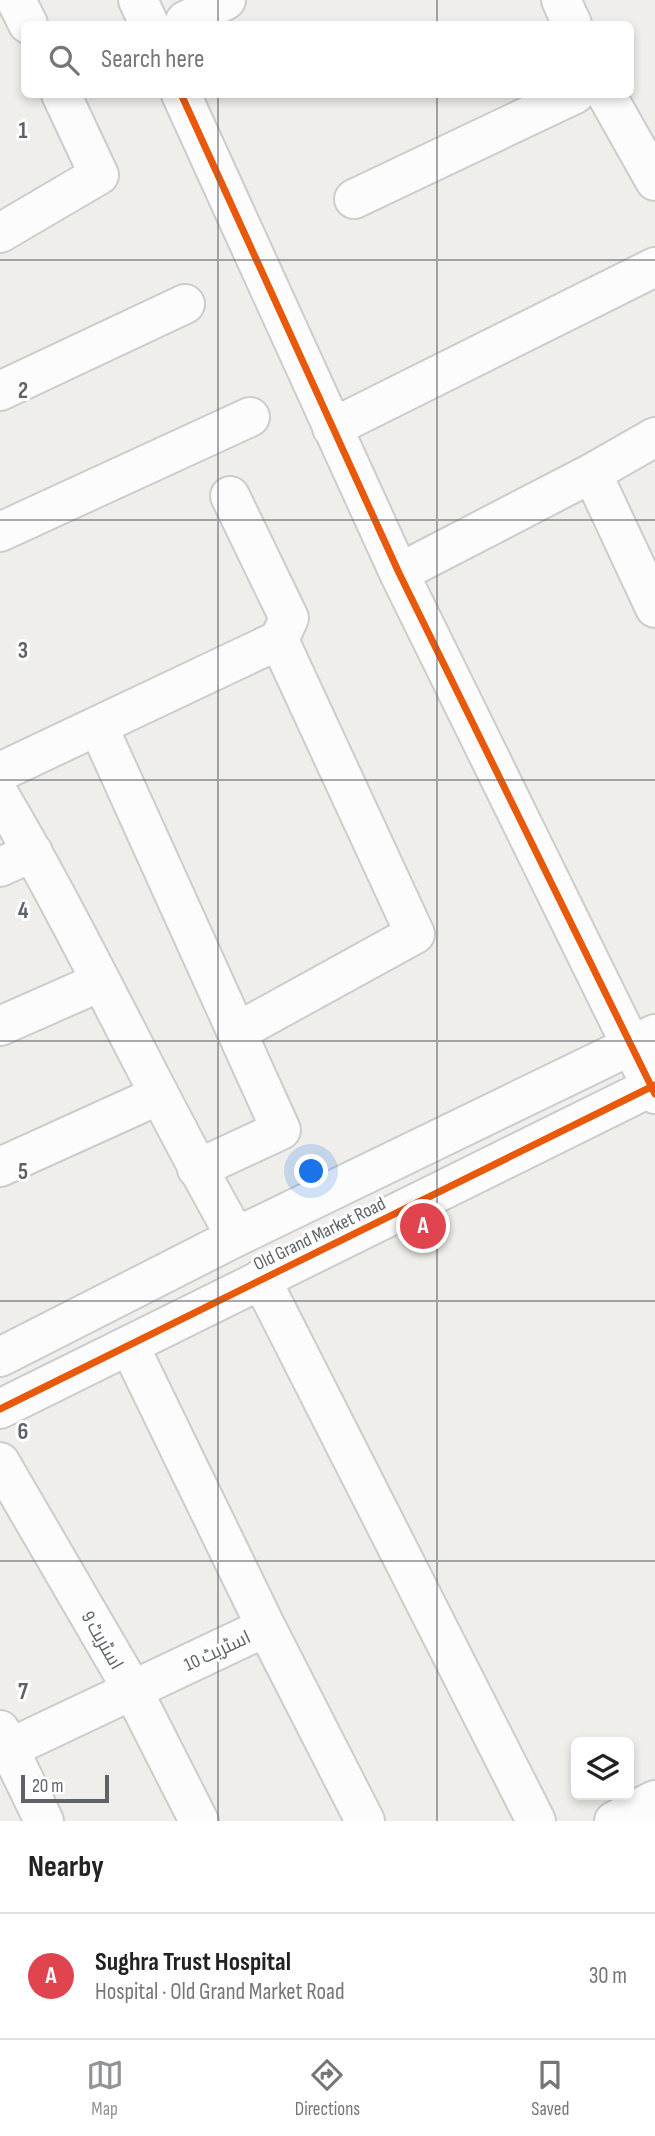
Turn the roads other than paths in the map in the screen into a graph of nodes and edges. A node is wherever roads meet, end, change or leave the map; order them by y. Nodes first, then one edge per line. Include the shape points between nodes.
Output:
1 (16, 0) edge
2 (138, 0) edge
3 (226, 0) edge
4 (561, 0) edge
5 (26, 21) edge
6 (164, 21) edge
7 (172, 21) edge
8 (571, 21) edge
9 (63, 98) edge
10 (183, 98) edge
11 (567, 98) edge
12 (608, 98) edge
13 (655, 181) edge
14 (354, 199) dead end
15 (0, 233) edge
16 (655, 267) edge
17 (184, 304) dead end
18 (0, 391) edge
19 (250, 416) dead end
20 (332, 428) junction
21 (655, 437) edge
22 (592, 473) junction
23 (230, 496) dead end
24 (0, 532) edge
25 (399, 573) junction
26 (655, 608) edge
27 (279, 640) junction
28 (98, 726) junction
29 (0, 772) edge
30 (0, 796) edge
31 (16, 859) edge
32 (100, 982) junction
33 (0, 1026) edge
34 (237, 1032) junction
35 (642, 1040) edge
36 (654, 1088) edge
37 (159, 1095) junction
38 (0, 1167) edge
39 (197, 1169) junction
40 (236, 1237) junction
41 (261, 1279) junction
42 (129, 1345) junction
43 (0, 1357) edge
44 (0, 1409) edge
45 (0, 1462) edge
46 (266, 1627) junction
47 (132, 1689) junction
48 (8, 1757) edge
49 (655, 1800) edge
50 (44, 1821) edge
51 (199, 1821) edge
52 (365, 1821) edge
53 (536, 1821) edge
54 (614, 1821) edge

1 - 5 street
2 - 6 street
3 - 7 street
4 - 8 street
9 - 15 street via 99,176
10 - 20 street
11 - 14 street
12 - 13 street
16 - 20 street
17 - 18 street
19 - 24 street
20 - 25 street
21 - 22 street
22 - 25 street
22 - 26 street
23 - 27 street via 289,618
25 - 35 street
27 - 28 street
27 - 34 street via 415,934
28 - 29 street
28 - 34 street
30 - 31 street
31 - 32 street
32 - 33 street
32 - 37 street
34 - 39 street via 281,1130
35 - 36 street
35 - 40 street, Old Grand Market Road
36 - 41 street, Old Grand Market Road
37 - 38 street
37 - 39 street
39 - 40 street
40 - 43 street, Old Grand Market Road
41 - 42 street, Old Grand Market Road
41 - 53 street
42 - 44 street, Old Grand Market Road
42 - 46 street
45 - 47 street, اسٹریٹ 9
46 - 47 street, اسٹریٹ 10
46 - 52 street, اسٹریٹ 10
47 - 48 street, اسٹریٹ 10
47 - 51 street, اسٹریٹ 9
48 - 50 street
49 - 54 street

